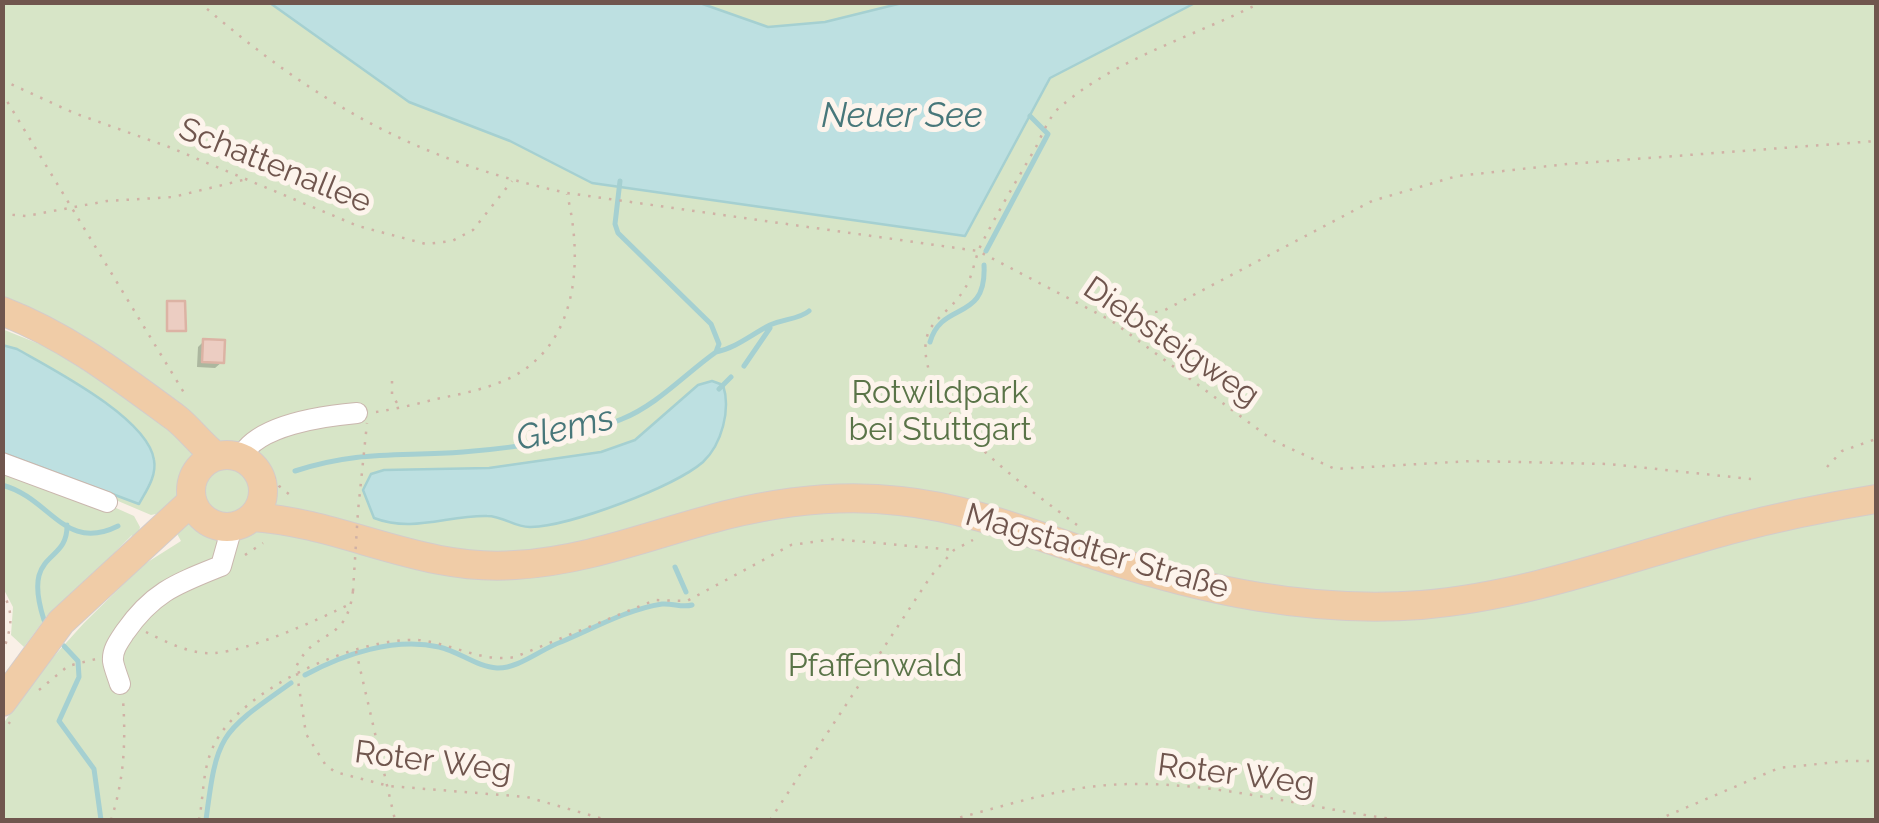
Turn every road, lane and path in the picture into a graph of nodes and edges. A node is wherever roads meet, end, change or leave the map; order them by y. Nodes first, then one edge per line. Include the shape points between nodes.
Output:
1 (199, 2) edge
2 (1262, 2) edge
3 (2, 80) edge
4 (2, 92) edge
5 (1876, 141) edge
6 (247, 179) junction
7 (513, 180) junction
8 (567, 193) junction
9 (72, 207) junction
10 (2, 214) edge
11 (978, 251) junction
12 (2, 311) edge
13 (1112, 321) junction
14 (392, 381) dead end
15 (187, 398) dead end
16 (400, 407) junction
17 (159, 409) junction
18 (364, 416) junction
19 (1876, 438) edge
20 (229, 457) junction
21 (2, 463) edge
22 (1827, 466) dead end
23 (1752, 479) dead end
24 (264, 489) junction
25 (1876, 499) edge
26 (108, 502) dead end
27 (216, 508) junction
28 (1054, 509) dead end
29 (376, 545) junction
30 (2, 591) edge
31 (351, 604) junction
32 (131, 623) junction
33 (356, 648) junction
34 (2, 655) edge
35 (94, 660) dead end
36 (295, 673) junction
37 (54, 675) dead end
38 (120, 684) joint
39 (2, 702) edge
40 (1876, 762) edge
41 (389, 786) junction
42 (111, 820) edge
43 (199, 820) edge
44 (394, 820) edge
45 (608, 820) edge
46 (770, 820) edge
47 (950, 820) edge
48 (1400, 820) edge
49 (1658, 820) edge

1 - 7 path, Diebsteigweg via 336,107 431,153
2 - 11 path via 1098,80 1056,110
3 - 6 path, Schattenallee
4 - 9 path
5 - 13 path via 1457,176 1372,201 1165,310
6 - 7 path, Schattenallee via 358,226 426,244 474,230
6 - 9 path via 173,197
7 - 8 path, Diebsteigweg
8 - 11 path, Diebsteigweg
8 - 16 path via 575,227 574,286 552,340 513,376
9 - 10 path
9 - 15 path
11 - 13 path, Diebsteigweg
11 - 28 path via 962,294 928,329 928,370 961,428
12 - 17 main road via 100,360
13 - 23 path, Diebsteigweg via 1274,441 1335,469 1570,463
14 - 16 path
16 - 18 path
17 - 20 main road
17 - 27 main road
18 - 20 lane via 274,429
18 - 31 path, bridge
19 - 22 path via 1842,451
20 - 24 main road via 257,470
20 - 27 main road via 200,466
21 - 26 lane
24 - 27 main road via 259,509
24 - 29 main road, Magstadter Straße
25 - 29 main road, Magstadter Straße via 1763,522 1520,590 1420,605 1326,606 1221,592 959,511 873,499 758,508 610,549 524,564 448,563
27 - 29 main road, Magstadter Straße
27 - 32 lane via 220,566 147,602
27 - 39 main road via 167,521 61,622
30 - 34 path via 12,624
31 - 32 path via 211,654
31 - 36 path via 343,626 308,648
32 - 38 lane via 112,660
33 - 36 path
33 - 41 path
33 - 46 path via 413,640 496,660 655,600 687,601 791,545 834,539 954,550
35 - 37 path
36 - 41 path, Roter Weg via 306,734 325,764
36 - 43 path via 228,722 208,759
38 - 42 path via 124,758
40 - 49 path via 1779,768
41 - 44 path
41 - 45 path, Roter Weg via 528,797
47 - 48 path, Roter Weg via 1110,785 1182,785

